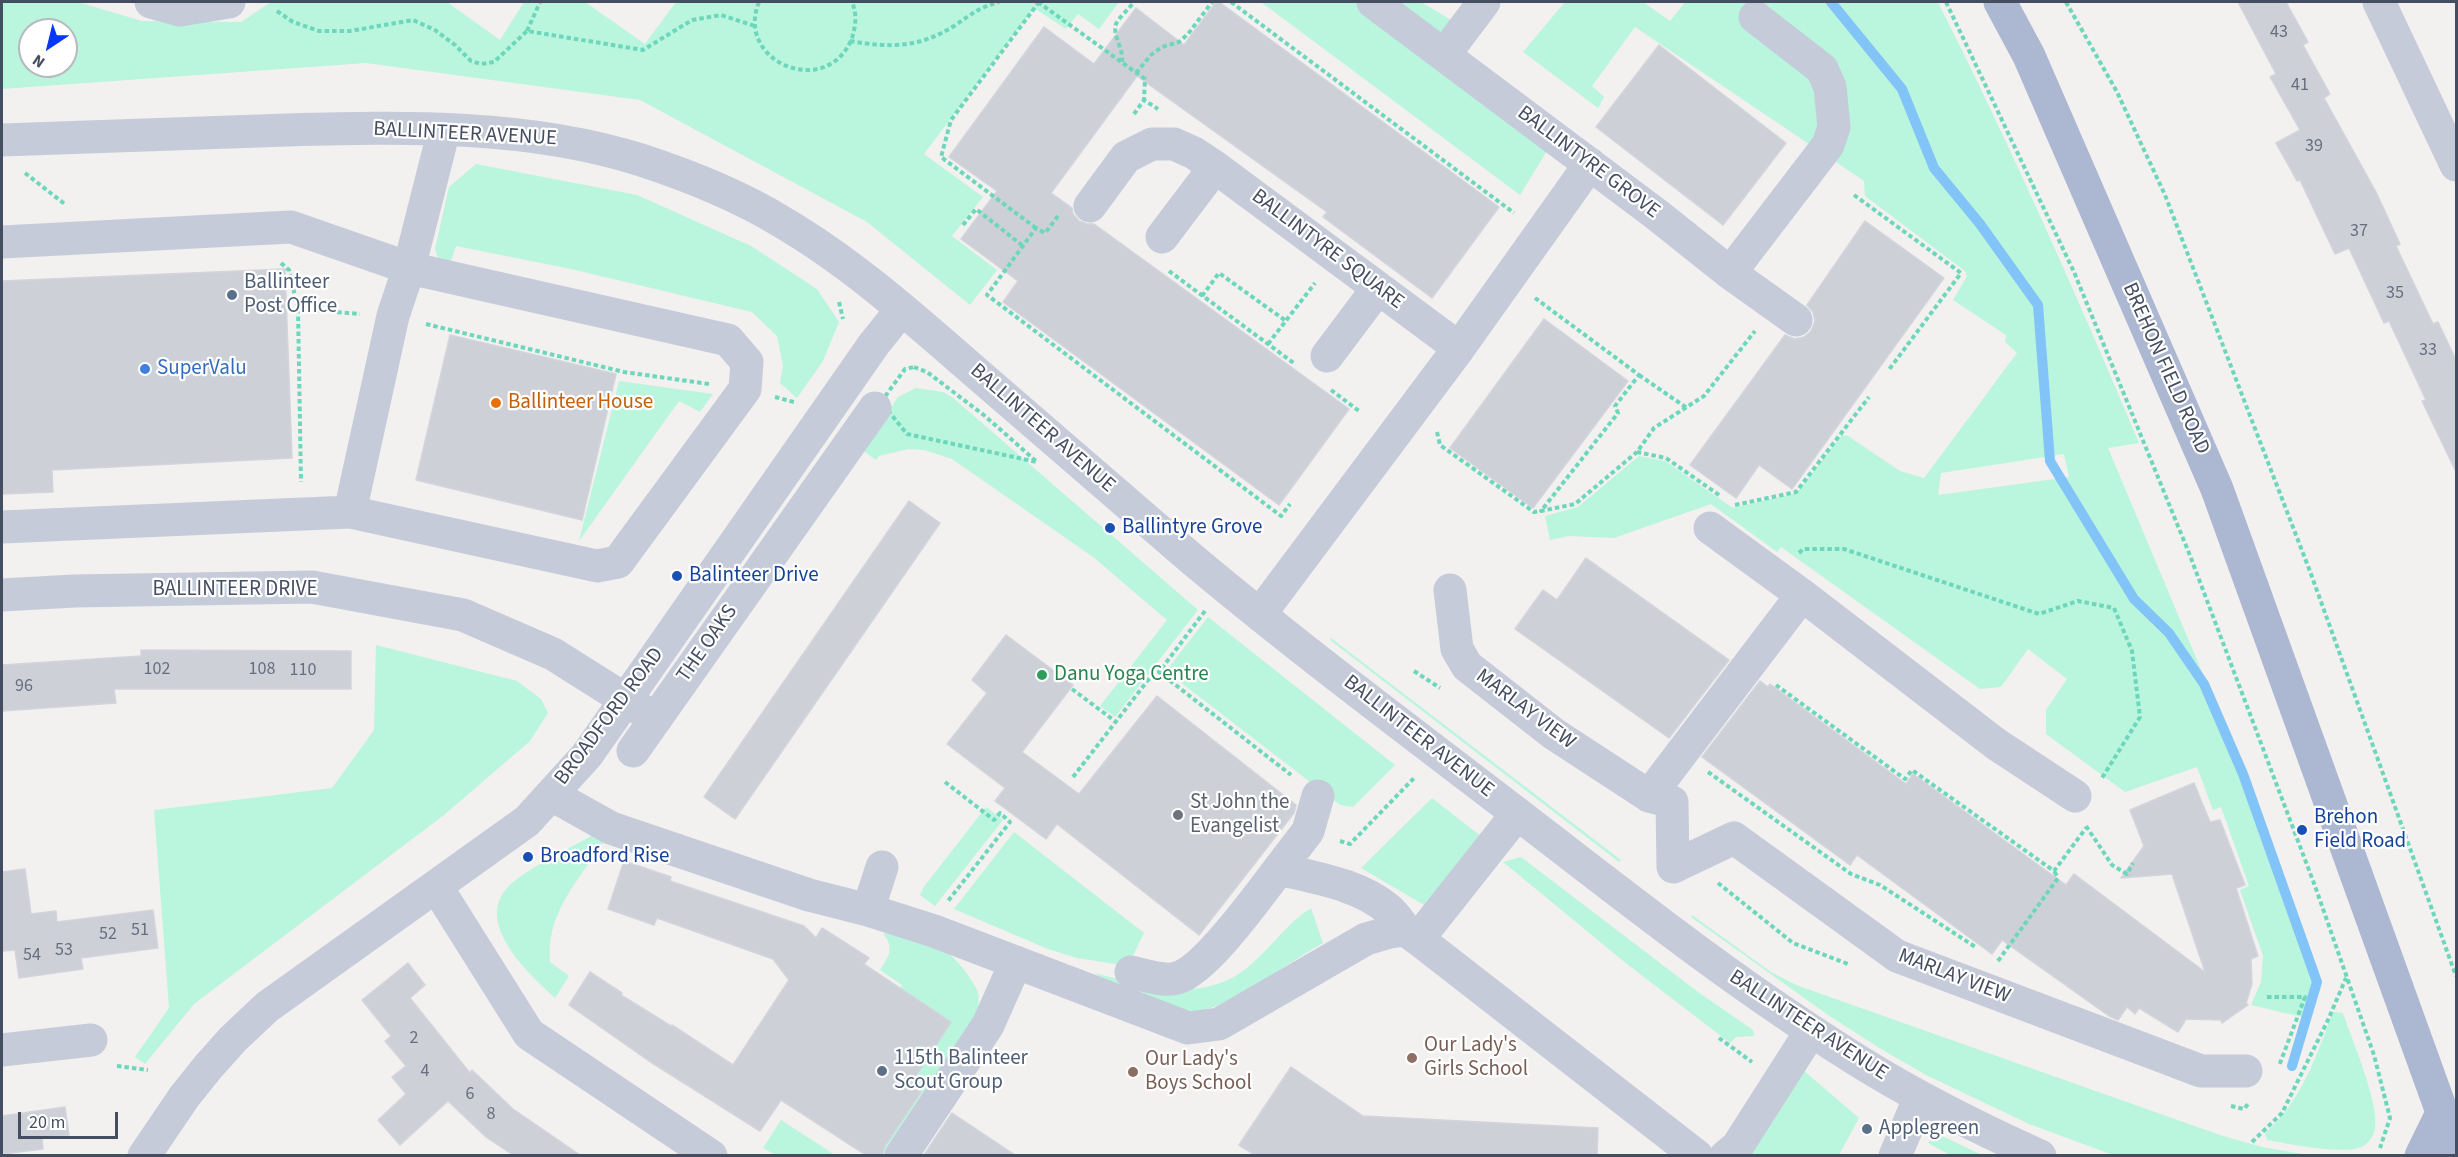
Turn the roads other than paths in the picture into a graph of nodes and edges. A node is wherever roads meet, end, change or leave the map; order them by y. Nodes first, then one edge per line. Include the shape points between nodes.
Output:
1 (151, 2) edge
2 (229, 2) edge
3 (1373, 2) edge
4 (1484, 2) edge
5 (2000, 2) edge
6 (2379, 2) edge
7 (1755, 17) dead end
8 (1444, 55) junction
9 (444, 130) junction
10 (2, 140) edge
11 (1204, 160) junction
12 (1590, 165) junction
13 (2457, 165) edge
14 (1074, 210) road end
15 (2, 242) edge
16 (1163, 252) road end
17 (409, 268) junction
18 (1730, 273) junction
19 (1378, 288) junction
20 (902, 309) junction
21 (1796, 320) dead end
22 (1459, 348) junction
23 (1318, 370) road end
24 (875, 408) dead end
25 (814, 430) junction
26 (844, 451) junction
27 (350, 512) junction
28 (2, 527) edge
29 (1710, 528) dead end
30 (1450, 590) dead end
31 (2, 595) edge
32 (1802, 595) junction
33 (1260, 614) junction
34 (626, 699) junction
35 (656, 719) junction
36 (633, 752) dead end
37 (552, 795) junction
38 (1318, 796) road end
39 (1649, 796) junction
40 (2086, 799) road end
41 (1517, 814) junction
42 (882, 867) dead end
43 (1673, 867) junction
44 (1279, 869) junction
45 (436, 885) junction
46 (1641, 909) junction
47 (868, 910) junction
48 (1412, 935) junction
49 (1016, 962) junction
50 (1131, 972) dead end
51 (1811, 1031) junction
52 (91, 1040) dead end
53 (2, 1050) edge
54 (2246, 1071) dead end
55 (1920, 1098) junction
56 (2443, 1111) junction
57 (2457, 1151) edge
58 (144, 1155) edge
59 (711, 1155) edge
60 (902, 1155) edge
61 (1697, 1155) edge
62 (1726, 1155) edge
63 (1895, 1155) edge
64 (2040, 1155) edge
65 (2421, 1155) edge

1 - 2 street via 180,10
3 - 8 street, BALLINTYRE GROVE
4 - 8 street
5 - 56 main road, BREHON FIELD ROAD via 2029,56 2217,489
6 - 13 street
7 - 18 street via 1822,69 1830,87 1834,127 1828,145
8 - 12 street, BALLINTYRE GROVE
9 - 10 street, BALLINTEER AVENUE via 334,129
9 - 17 street
9 - 20 street, BALLINTEER AVENUE via 565,141 697,180 785,224
11 - 14 street, BALLINTYRE SQUARE via 1174,144 1152,144 1126,157
11 - 16 street
11 - 19 street, BALLINTYRE SQUARE
12 - 18 street, BALLINTYRE GROVE
12 - 22 street
15 - 17 street via 291,227
17 - 27 street via 393,316
17 - 27 street via 728,340 747,362 745,389 618,562 597,566
18 - 21 street, BALLINTYRE GROVE
19 - 22 street, BALLINTYRE SQUARE
19 - 23 street
20 - 25 street, BROADFORD ROAD
20 - 33 street, BALLINTEER AVENUE
22 - 33 street
24 - 26 street, THE OAKS
25 - 26 street
25 - 34 street, BROADFORD ROAD
26 - 35 street, THE OAKS
27 - 28 street
29 - 32 street
30 - 39 street, MARLAY VIEW via 1456,649 1467,666 1554,734
31 - 34 street, BALLINTEER DRIVE via 312,586 463,615 553,654
32 - 39 street
32 - 40 street via 1996,744
33 - 41 street, BALLINTEER AVENUE
34 - 35 street
34 - 37 street, BROADFORD ROAD via 587,755
35 - 36 street, THE OAKS
37 - 45 street, BROADFORD ROAD via 513,832
37 - 47 street via 611,828 809,895
38 - 44 street via 1308,831
39 - 43 street, MARLAY VIEW via 1672,802
41 - 46 street, BALLINTEER AVENUE
41 - 48 street
42 - 47 street
43 - 46 street
43 - 54 street, MARLAY VIEW via 1734,838 1897,956 2201,1071
44 - 48 street via 1360,893 1388,909
44 - 50 street via 1201,963 1177,978
45 - 58 street, BROADFORD ROAD via 267,1007 208,1067
45 - 59 street via 529,1034
46 - 51 street, BALLINTEER AVENUE
47 - 49 street
48 - 49 street via 1390,932 1366,939 1219,1024 1188,1028
48 - 61 street
49 - 60 street via 988,1025
51 - 55 street, BALLINTEER AVENUE
51 - 62 street via 1737,1146
52 - 53 street
55 - 63 street
55 - 64 street, BALLINTEER AVENUE
56 - 57 main road, BREHON FIELD ROAD
56 - 65 main road

